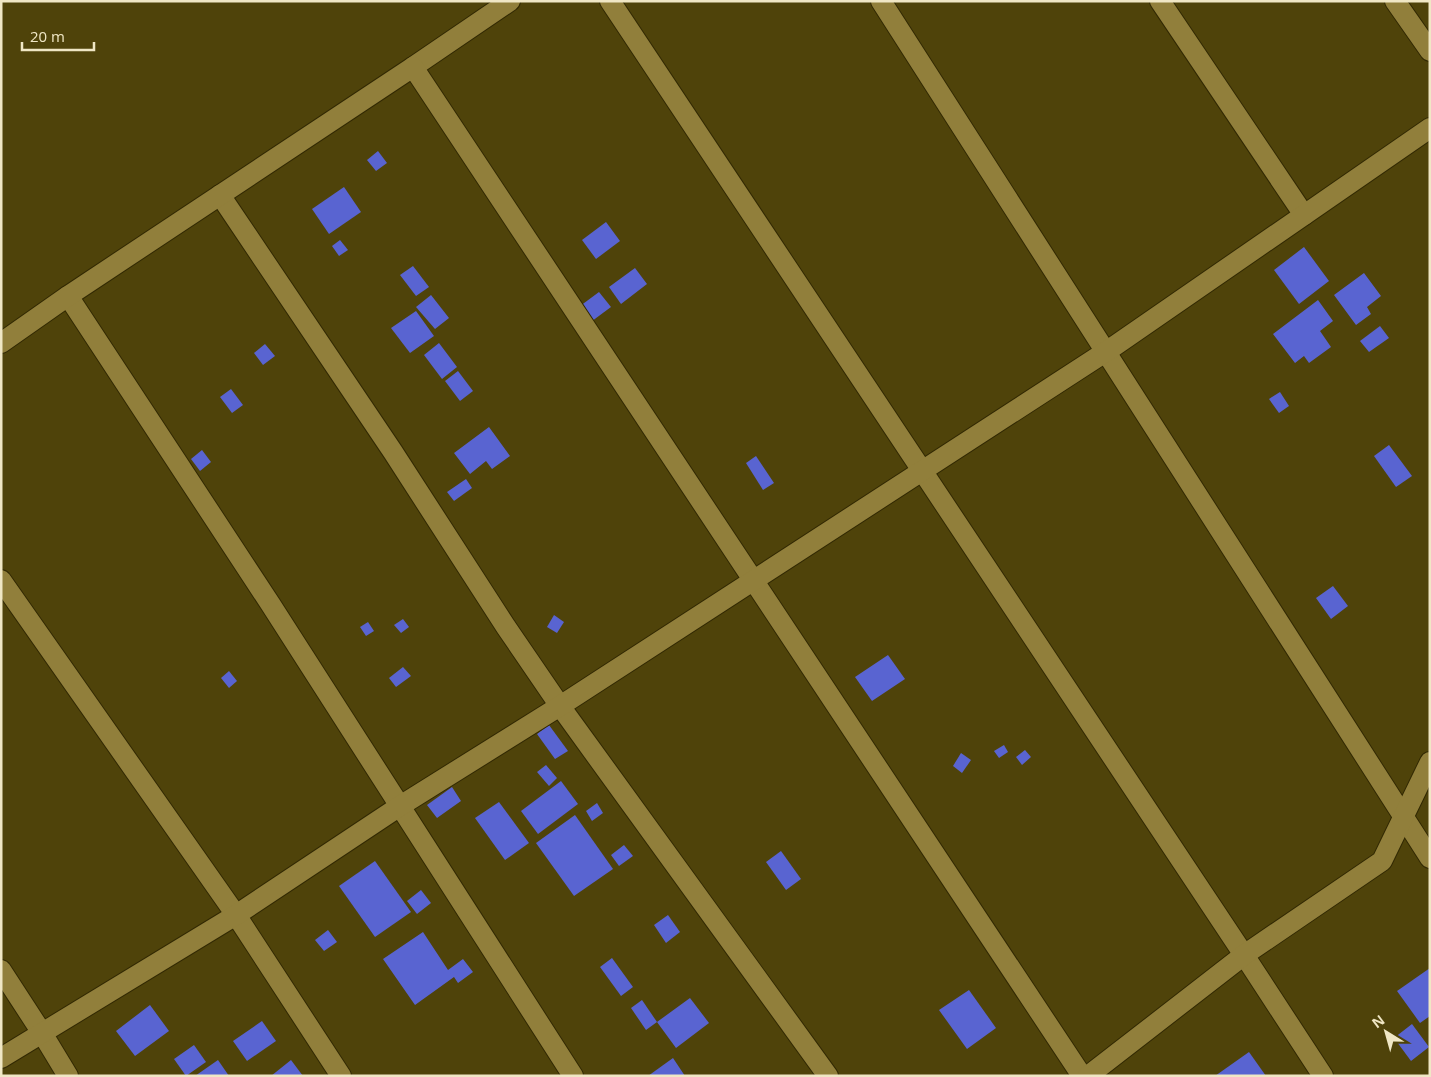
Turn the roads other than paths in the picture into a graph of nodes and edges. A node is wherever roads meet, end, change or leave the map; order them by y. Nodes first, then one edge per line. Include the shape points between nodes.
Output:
1 (510, 1) edge
2 (610, 1) edge
3 (881, 1) edge
4 (1160, 1) edge
5 (1395, 1) edge
6 (1430, 52) edge
7 (413, 67) junction
8 (1430, 128) edge
9 (220, 196) junction
10 (1304, 215) junction
11 (68, 296) junction
12 (1, 343) edge
13 (1106, 352) junction
14 (922, 471) junction
15 (1, 580) edge
16 (754, 581) junction
17 (560, 706) junction
18 (1430, 762) edge
19 (400, 806) junction
20 (1403, 816) junction
21 (1430, 858) edge
22 (236, 915) junction
23 (1244, 955) junction
24 (1, 970) edge
25 (42, 1032) junction
26 (1, 1058) edge
27 (68, 1076) edge
28 (341, 1076) edge
29 (573, 1076) edge
30 (828, 1076) edge
31 (1082, 1076) edge
32 (1088, 1076) edge
33 (1323, 1076) edge

1 - 7 street
2 - 14 street
3 - 13 street
4 - 10 street
5 - 6 street
7 - 9 street
7 - 16 street
8 - 10 street
9 - 11 street
9 - 17 street
10 - 13 street
11 - 12 street
11 - 19 street
13 - 14 street
13 - 20 street
14 - 16 street
14 - 23 street
15 - 22 street
16 - 17 street
16 - 31 street
17 - 19 street
17 - 30 street
18 - 20 street
19 - 22 street
19 - 29 street
20 - 21 street
20 - 23 street via 1382,861
22 - 25 street
22 - 28 street
23 - 32 street
23 - 33 street
24 - 25 street
25 - 26 street
25 - 27 street

